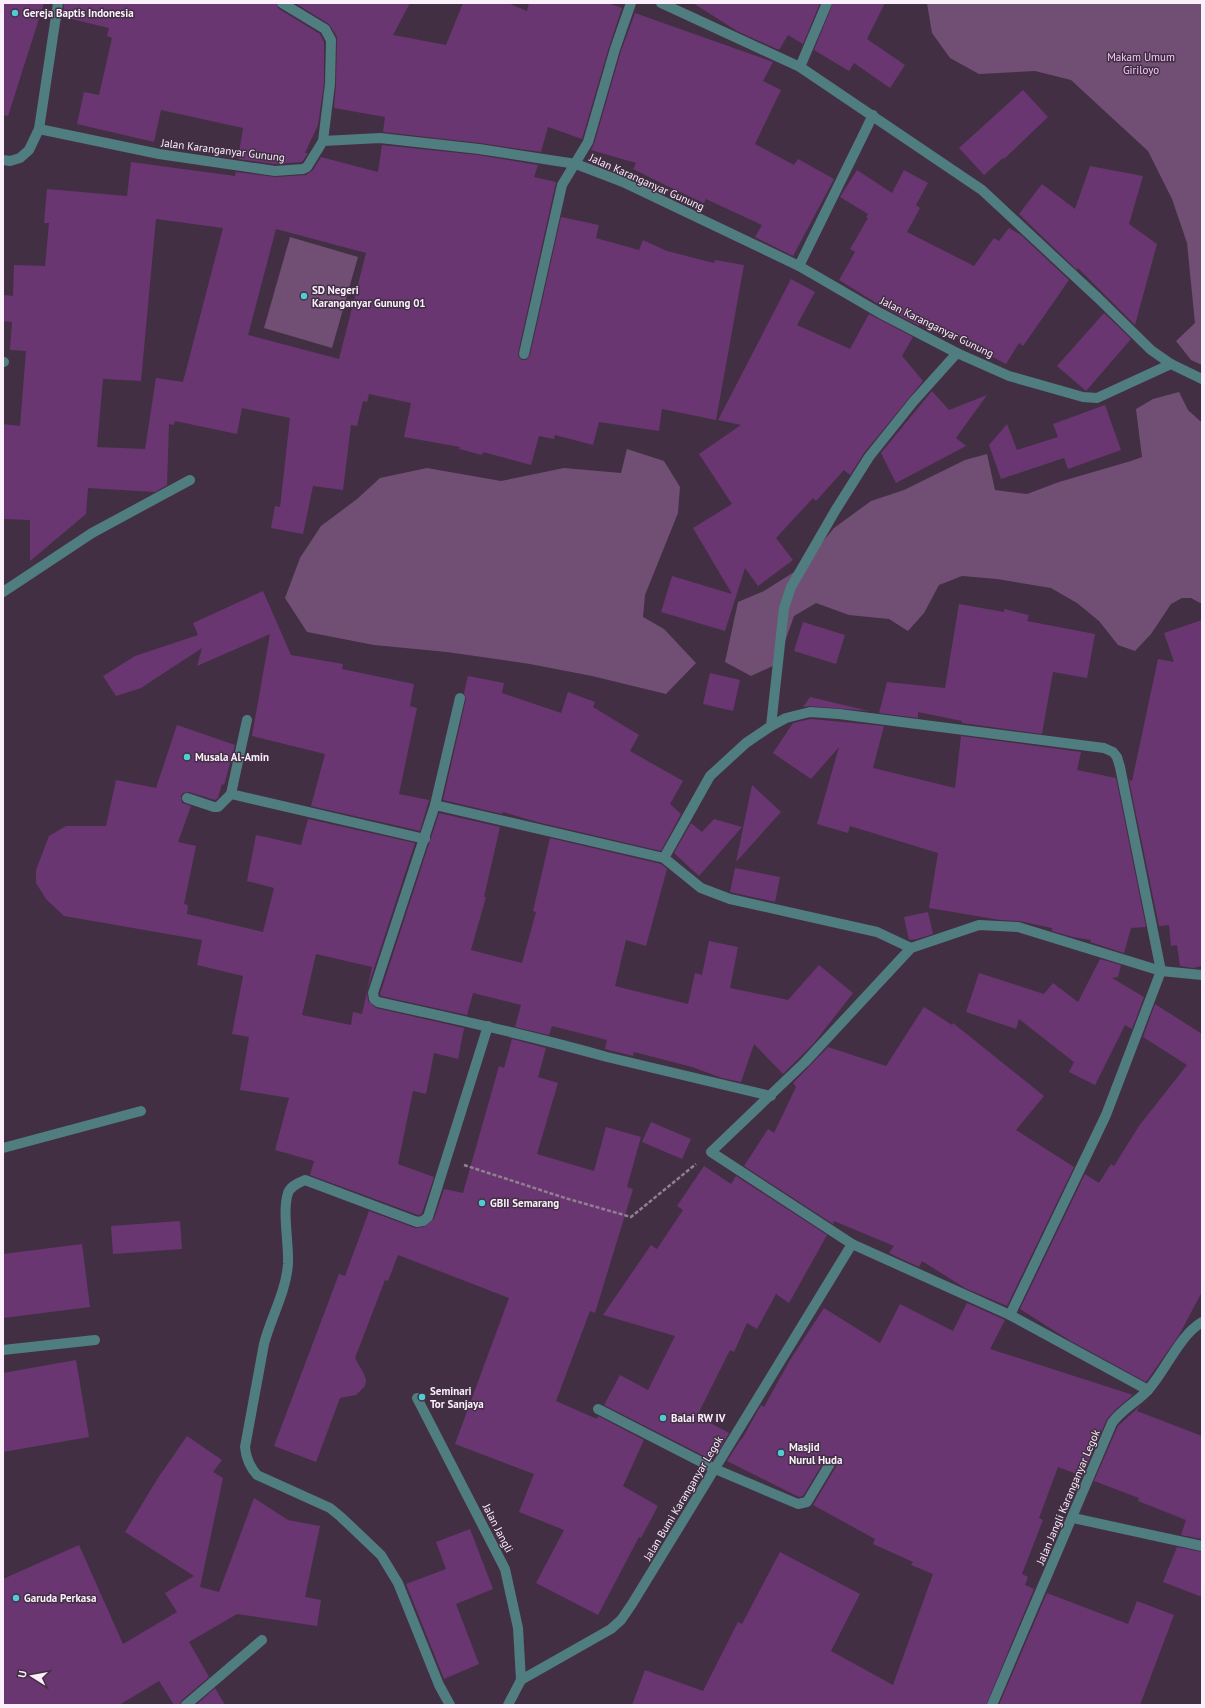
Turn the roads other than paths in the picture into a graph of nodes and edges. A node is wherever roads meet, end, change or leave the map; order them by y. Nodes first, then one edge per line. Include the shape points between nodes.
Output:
1 (58, 3) edge
2 (282, 3) edge
3 (631, 3) edge
4 (661, 3) edge
5 (826, 3) edge
6 (800, 67) junction
7 (873, 115) junction
8 (39, 129) junction
9 (324, 141) junction
10 (3, 160) edge
11 (576, 164) junction
12 (799, 266) junction
13 (957, 353) junction
14 (524, 354) dead end
15 (1171, 364) junction
16 (1202, 379) edge
17 (190, 480) dead end
18 (3, 592) edge
19 (460, 698) dead end
20 (247, 720) dead end
21 (771, 726) junction
22 (231, 794) junction
23 (187, 798) dead end
24 (435, 805) junction
25 (425, 839) junction
26 (664, 858) junction
27 (911, 948) junction
28 (1161, 971) junction
29 (1202, 975) edge
30 (488, 1026) junction
31 (771, 1096) junction
32 (141, 1111) dead end
33 (3, 1148) edge
34 (852, 1244) junction
35 (1010, 1315) junction
36 (1202, 1322) edge
37 (95, 1340) dead end
38 (3, 1350) edge
39 (1148, 1390) junction
40 (417, 1398) dead end
41 (598, 1409) dead end
42 (831, 1462) dead end
43 (715, 1469) junction
44 (1073, 1518) junction
45 (1202, 1546) edge
46 (262, 1640) dead end
47 (521, 1680) junction
48 (186, 1705) edge
49 (450, 1705) edge
50 (508, 1705) edge
51 (992, 1705) edge

1 - 8 street
2 - 9 street via 325,29 331,40 330,84
3 - 11 street via 588,142
4 - 6 street
5 - 6 street
6 - 7 street
7 - 12 street
7 - 15 street via 982,190 1151,350
8 - 9 street, Jalan Karanganyar Gunung via 160,154 275,171 303,169
8 - 10 street via 29,150 20,158
9 - 11 street, Jalan Karanganyar Gunung via 380,138 479,148
11 - 12 street, Jalan Karanganyar Gunung via 623,182
11 - 14 street via 562,185
12 - 13 street, Jalan Karanganyar Gunung via 880,313
13 - 15 street, Jalan Karanganyar Gunung via 1009,376 1096,398
13 - 21 street via 869,457 791,587 784,608
15 - 16 street
17 - 18 street via 92,533
19 - 24 street
20 - 22 street
21 - 26 street via 746,743 710,776
21 - 28 street via 786,718 810,712 1109,750 1117,758 1120,767
22 - 23 street via 218,807
22 - 25 street
24 - 25 street
24 - 26 street
25 - 30 street via 373,993 374,998 378,1002
26 - 27 street via 701,888 730,900 877,932
27 - 28 street via 979,924 995,924 1018,927
27 - 31 street via 806,1062
28 - 29 street
28 - 35 street via 1106,1114
30 - 31 street
30 - 49 street via 428,1217 417,1222 305,1180 294,1185 289,1191 288,1264 285,1282 264,1344 245,1447 246,1458 257,1475 330,1508 381,1555 398,1583 439,1685
31 - 34 street via 711,1152
32 - 33 street
34 - 35 street
34 - 43 street, Jalan Bumi Karanganyar Legok
35 - 39 street
36 - 39 street, Jalan Jangli Karanganyar Legok via 1196,1325 1179,1346
37 - 38 street
39 - 44 street, Jalan Jangli Karanganyar Legok via 1112,1423
40 - 47 street, Jalan Jangli via 505,1569 518,1628
41 - 43 street
42 - 43 street via 807,1502 798,1504
43 - 47 street, Jalan Bumi Karanganyar Legok via 621,1620 611,1629
44 - 45 street
44 - 51 street, Jalan Jangli Karanganyar Legok
46 - 48 street
47 - 50 street

